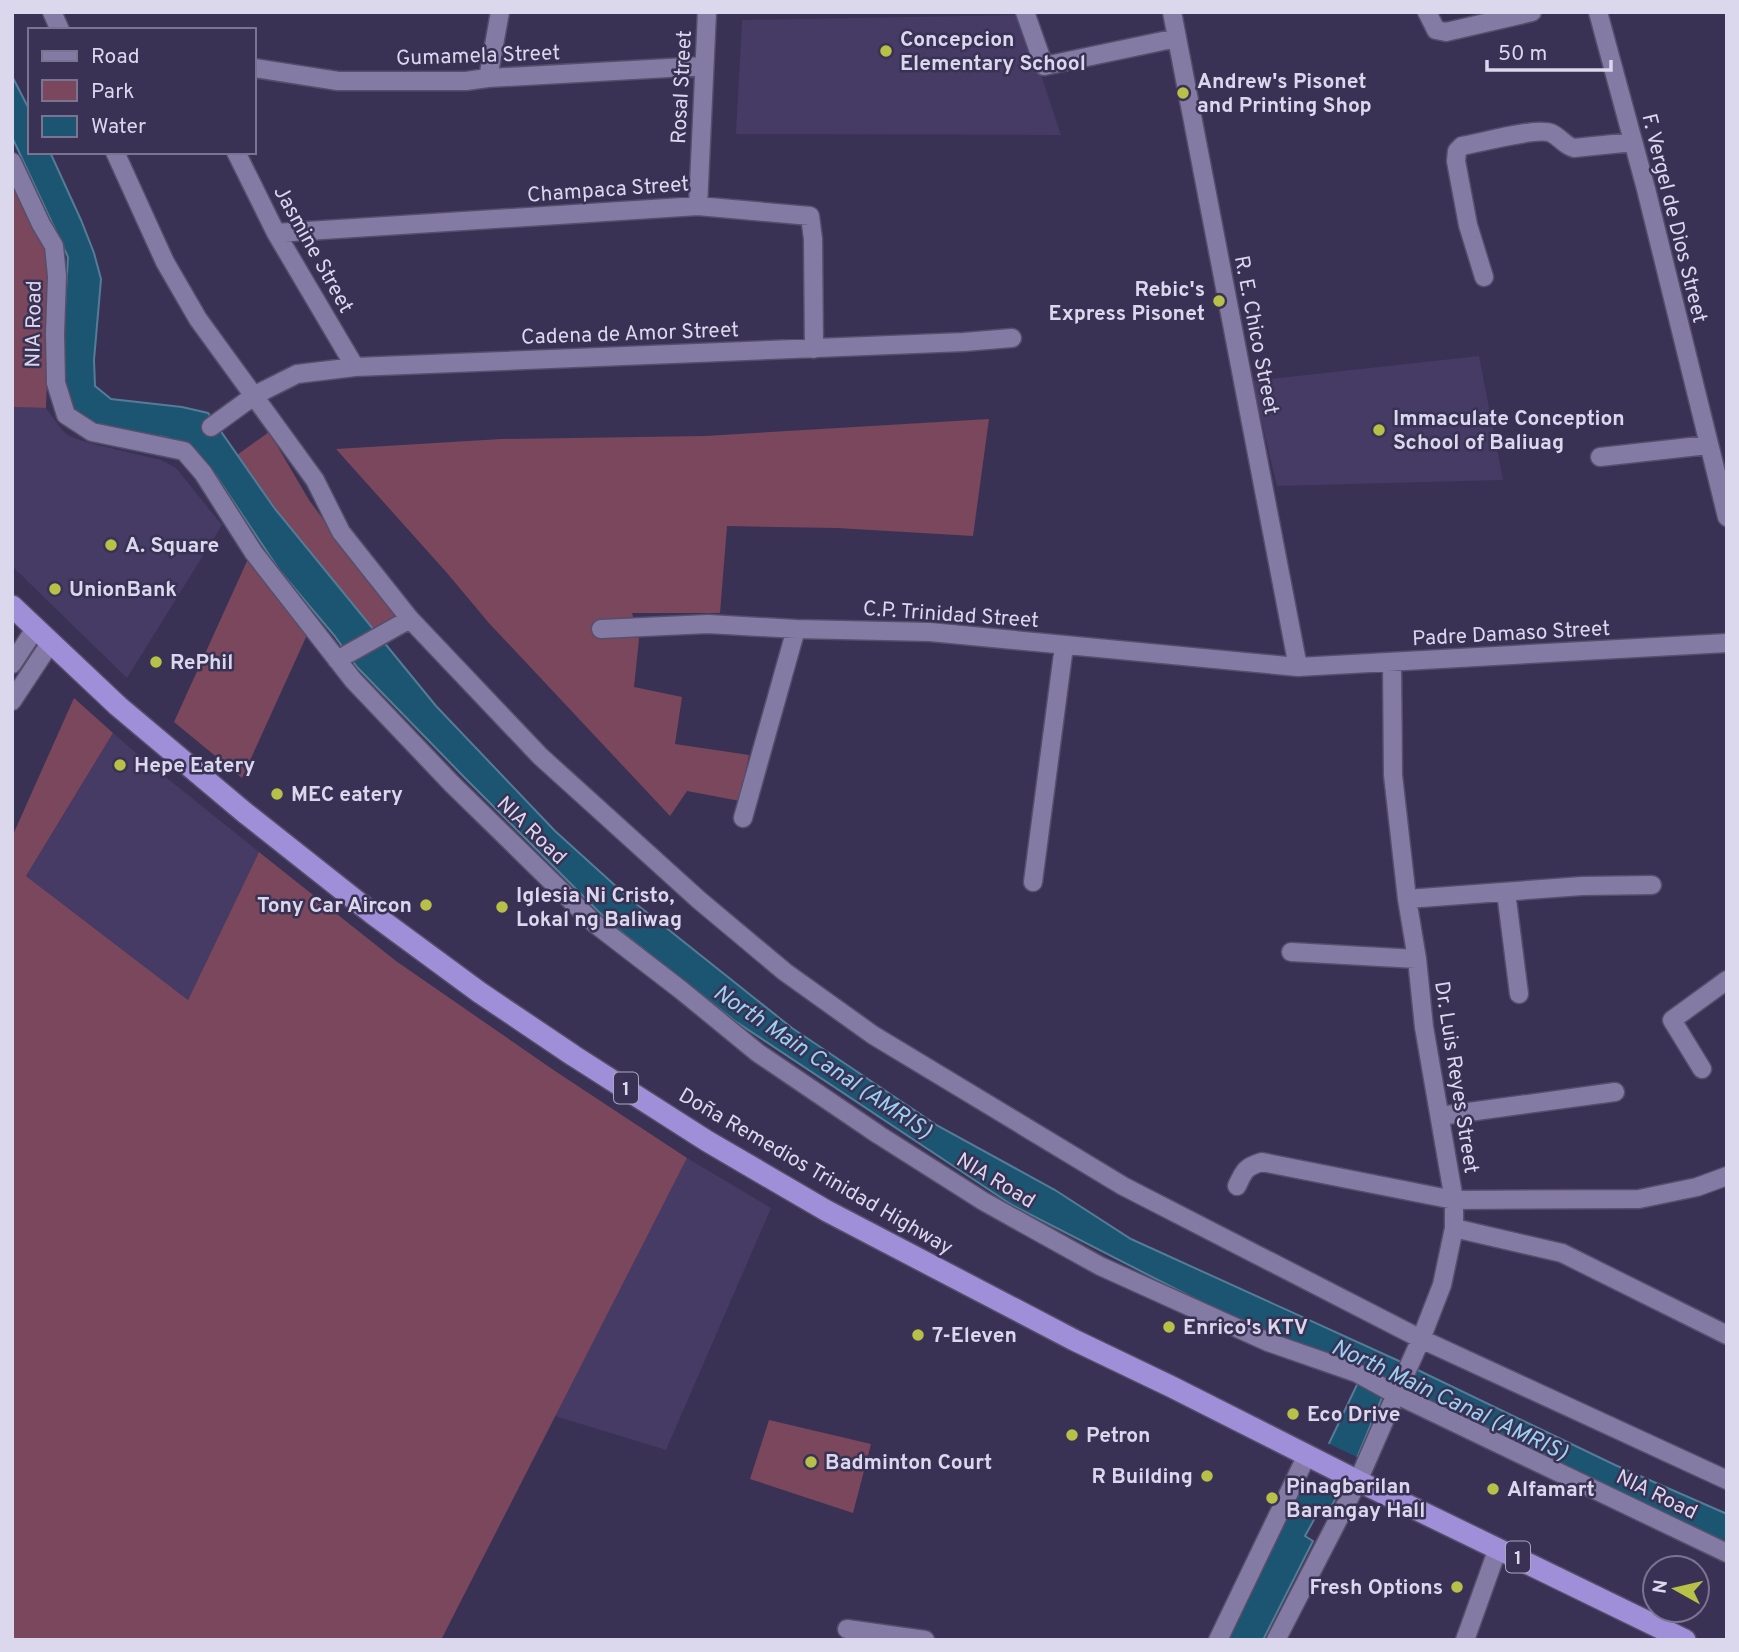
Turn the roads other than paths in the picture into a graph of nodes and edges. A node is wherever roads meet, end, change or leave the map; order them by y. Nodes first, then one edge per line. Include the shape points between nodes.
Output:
1 (52, 12) edge
2 (500, 12) edge
3 (707, 12) edge
4 (1025, 12) edge
5 (1172, 12) edge
6 (1427, 12) edge
7 (1532, 12) edge
8 (1598, 12) edge
9 (59, 28) edge
10 (1177, 38) junction
11 (704, 66) junction
12 (256, 68) edge
13 (488, 78) junction
14 (1633, 142) junction
15 (116, 154) edge
16 (237, 154) edge
17 (12, 162) edge
18 (698, 206) junction
19 (276, 233) junction
20 (1484, 277) dead end
21 (1012, 338) dead end
22 (814, 349) junction
23 (355, 367) junction
24 (255, 396) junction
25 (211, 426) dead end
26 (1708, 445) junction
27 (1600, 457) dead end
28 (1727, 517) edge
29 (12, 606) edge
30 (410, 618) junction
31 (796, 628) junction
32 (601, 629) dead end
33 (43, 636) junction
34 (1727, 643) edge
35 (1063, 646) junction
36 (343, 657) junction
37 (1392, 662) junction
38 (12, 664) edge
39 (1298, 667) junction
40 (12, 701) edge
41 (743, 818) dead end
42 (1033, 881) dead end
43 (1652, 885) dead end
44 (1506, 892) junction
45 (1407, 899) junction
46 (1291, 952) dead end
47 (1417, 959) junction
48 (1727, 980) edge
49 (1519, 994) dead end
50 (1702, 1069) dead end
51 (1615, 1092) dead end
52 (1440, 1116) junction
53 (1727, 1176) edge
54 (1237, 1186) dead end
55 (1454, 1200) junction
56 (1454, 1228) junction
57 (1727, 1335) edge
58 (1422, 1339) junction
59 (1401, 1385) junction
60 (1310, 1457) junction
61 (1354, 1479) junction
62 (1727, 1480) edge
63 (1498, 1548) junction
64 (1727, 1553) edge
65 (847, 1629) dead end
66 (925, 1640) edge
67 (1219, 1640) edge
68 (1276, 1640) edge
69 (1465, 1640) edge
70 (1685, 1640) edge

1 - 9 street
2 - 13 street
3 - 11 street, Rosal Street
4 - 10 street via 1044,66
5 - 10 street, R. E. Chico Street
6 - 7 street via 1436,30 1446,32
8 - 14 street, F. Vergel de Dios Street
10 - 39 street, R. E. Chico Street
11 - 13 street, Gumamela Street
11 - 18 street, Rosal Street
12 - 13 street, Gumamela Street via 338,81
14 - 20 street via 1574,148 1549,132 1532,132 1462,146 1455,161
14 - 26 street, F. Vergel de Dios Street
15 - 24 street via 165,262 198,319
16 - 19 street, Jasmine Street
17 - 36 street, NIA Road via 54,246 56,383 66,415 92,432 184,451 254,553
18 - 19 street, Champaca Street
18 - 22 street, Champaca Street via 810,216
19 - 23 street, Jasmine Street
21 - 22 street, Cadena de Amor Street
22 - 23 street, Cadena de Amor Street
23 - 24 street, Cadena de Amor Street via 297,374
24 - 25 street, Cadena de Amor Street
24 - 30 street via 315,480 341,532
26 - 27 street
26 - 28 street, F. Vergel de Dios Street
29 - 33 highway, Doña Remedios Trinidad Highway / 1
30 - 36 street
30 - 58 street via 549,765 699,900 840,1012 1123,1186
31 - 32 street, C.P. Trinidad Street via 709,624
31 - 35 street, C.P. Trinidad Street via 930,632
31 - 41 street
33 - 38 street
33 - 40 street
33 - 60 highway, Doña Remedios Trinidad Highway / 1 via 244,812 373,914 574,1056 827,1211
34 - 37 street, Padre Damaso Street
35 - 39 street, C.P. Trinidad Street
35 - 42 street
36 - 59 street, NIA Road via 353,680 594,923 758,1053 983,1201 1100,1266 1268,1342
37 - 39 street, Padre Damaso Street
37 - 45 street, Dr. Luis Reyes Street via 1393,775
43 - 44 street
44 - 45 street
44 - 49 street
45 - 47 street, Dr. Luis Reyes Street
46 - 47 street
47 - 52 street, Dr. Luis Reyes Street
48 - 50 street via 1672,1020
51 - 52 street
52 - 55 street, Dr. Luis Reyes Street
53 - 55 street via 1639,1199
54 - 55 street via 1244,1171 1262,1162
55 - 56 street, Dr. Luis Reyes Street
56 - 57 street via 1562,1253
56 - 58 street, Dr. Luis Reyes Street via 1442,1285
58 - 59 street, Dr. Luis Reyes Street
58 - 62 street
59 - 61 street, Dr. Luis Reyes Street
59 - 64 street, NIA Road
60 - 61 highway, Doña Remedios Trinidad Highway / 1
60 - 67 street
61 - 63 highway, Doña Remedios Trinidad Highway / 1
61 - 68 street
63 - 69 street
63 - 70 highway, Doña Remedios Trinidad Highway / 1
65 - 66 street

